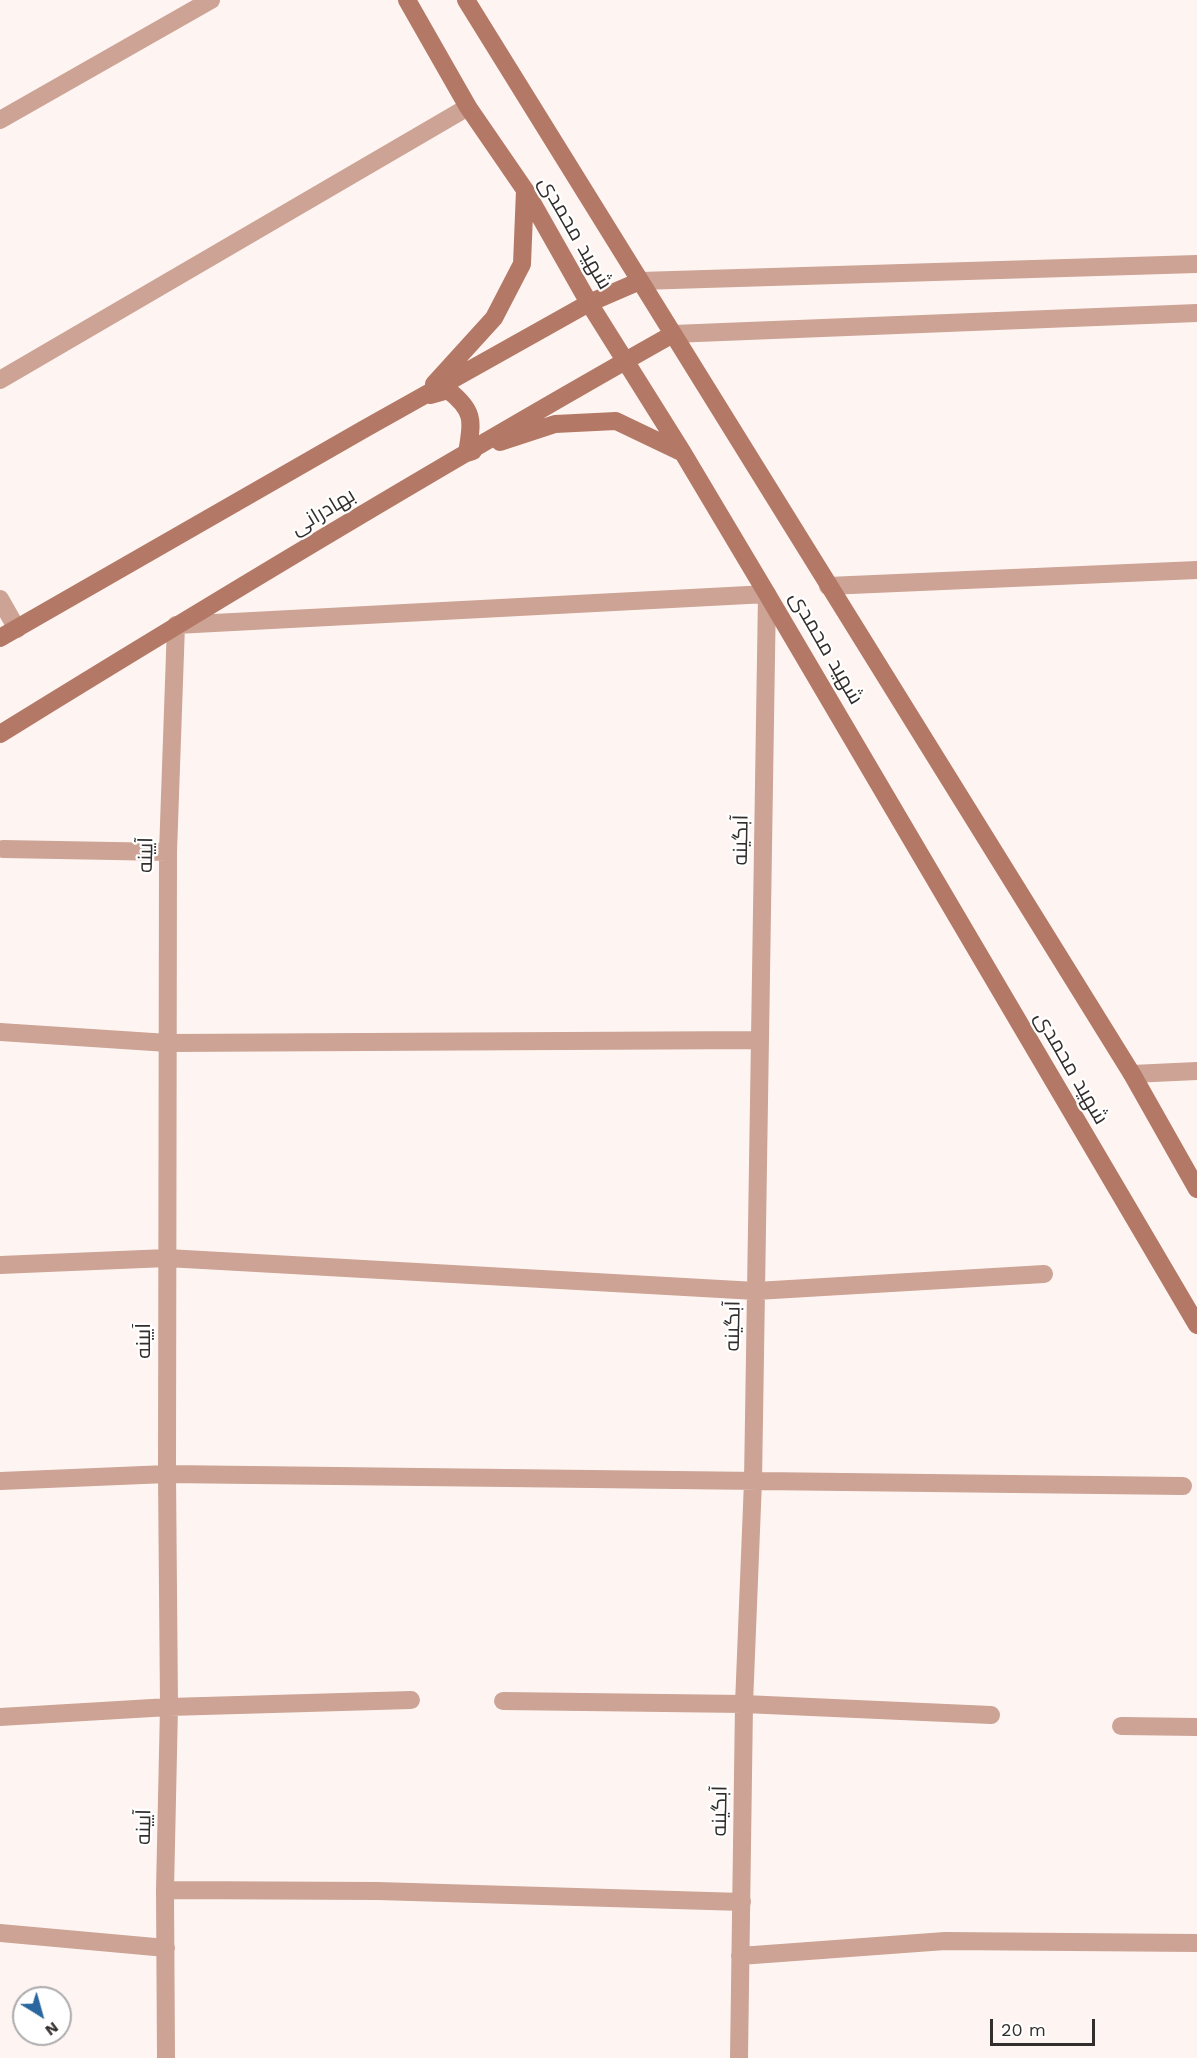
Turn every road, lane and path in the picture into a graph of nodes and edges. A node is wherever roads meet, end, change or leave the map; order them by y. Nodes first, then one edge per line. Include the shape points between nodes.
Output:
1 (211, 0) edge
2 (407, 0) edge
3 (466, 0) edge
4 (468, 107) junction
5 (0, 120) edge
6 (525, 190) junction
7 (1197, 264) edge
8 (640, 281) junction
9 (589, 303) junction
10 (1197, 313) edge
11 (673, 334) junction
12 (626, 360) junction
13 (0, 380) edge
14 (422, 397) junction
15 (467, 453) junction
16 (683, 453) junction
17 (1197, 570) edge
18 (828, 586) junction
19 (767, 594) junction
20 (0, 599) edge
21 (176, 625) junction
22 (17, 629) junction
23 (0, 639) edge
24 (0, 734) edge
25 (3, 849) dead end
26 (168, 852) junction
27 (0, 1032) edge
28 (760, 1040) junction
29 (168, 1043) junction
30 (1197, 1071) edge
31 (1132, 1074) junction
32 (1197, 1189) edge
33 (167, 1258) junction
34 (0, 1265) edge
35 (1044, 1274) dead end
36 (756, 1291) junction
37 (1197, 1325) edge
38 (167, 1474) junction
39 (0, 1481) edge
40 (753, 1481) junction
41 (1183, 1486) dead end
42 (411, 1700) dead end
43 (503, 1701) dead end
44 (744, 1704) junction
45 (169, 1707) junction
46 (991, 1715) dead end
47 (0, 1717) edge
48 (1121, 1726) dead end
49 (1197, 1727) edge
50 (165, 1890) junction
51 (742, 1902) junction
52 (0, 1933) edge
53 (1197, 1943) edge
54 (166, 1948) junction
55 (740, 1956) junction
56 (166, 2058) edge
57 (738, 2058) edge

1 - 5 street
2 - 4 street, شهید محمدی
3 - 8 street, شهید محمدی
4 - 6 street, شهید محمدی
4 - 13 street
6 - 9 street, شهید محمدی
6 - 14 street via 522,264 494,318
7 - 8 street
8 - 9 street
8 - 11 street, شهید محمدی
9 - 12 street, شهید محمدی
9 - 14 street
10 - 11 street
11 - 12 street, بهادرانی
11 - 18 street, شهید محمدی
12 - 15 street, بهادرانی
12 - 16 street, شهید محمدی
14 - 15 street via 448,390 463,402 471,418
14 - 22 street
15 - 16 street via 555,424 616,421
15 - 21 street, بهادرانی
16 - 19 street, شهید محمدی
17 - 18 street
18 - 31 street, شهید محمدی
19 - 21 street
19 - 28 street, آبگینه
19 - 37 street, شهید محمدی
20 - 22 street
21 - 24 street, بهادرانی
21 - 26 street, آیینه
22 - 23 street
25 - 26 street
26 - 29 street, آیینه
27 - 29 street
28 - 29 street
28 - 36 street, آبگینه
29 - 33 street, آیینه
30 - 31 street
31 - 32 street, شهید محمدی
33 - 34 street
33 - 36 street
33 - 38 street, آیینه
35 - 36 street
36 - 40 street, آبگینه
38 - 39 street
38 - 40 street
38 - 45 street, آیینه
40 - 41 street
40 - 44 street, آبگینه
42 - 45 street
43 - 44 street
44 - 46 street
44 - 51 street, آبگینه
45 - 47 street
45 - 50 street, آیینه
48 - 49 street
50 - 51 street via 378,1891
50 - 54 street, آیینه
51 - 55 street, آبگینه
52 - 54 street
53 - 55 street via 945,1941
54 - 56 street, آیینه
55 - 57 street, آبگینه

